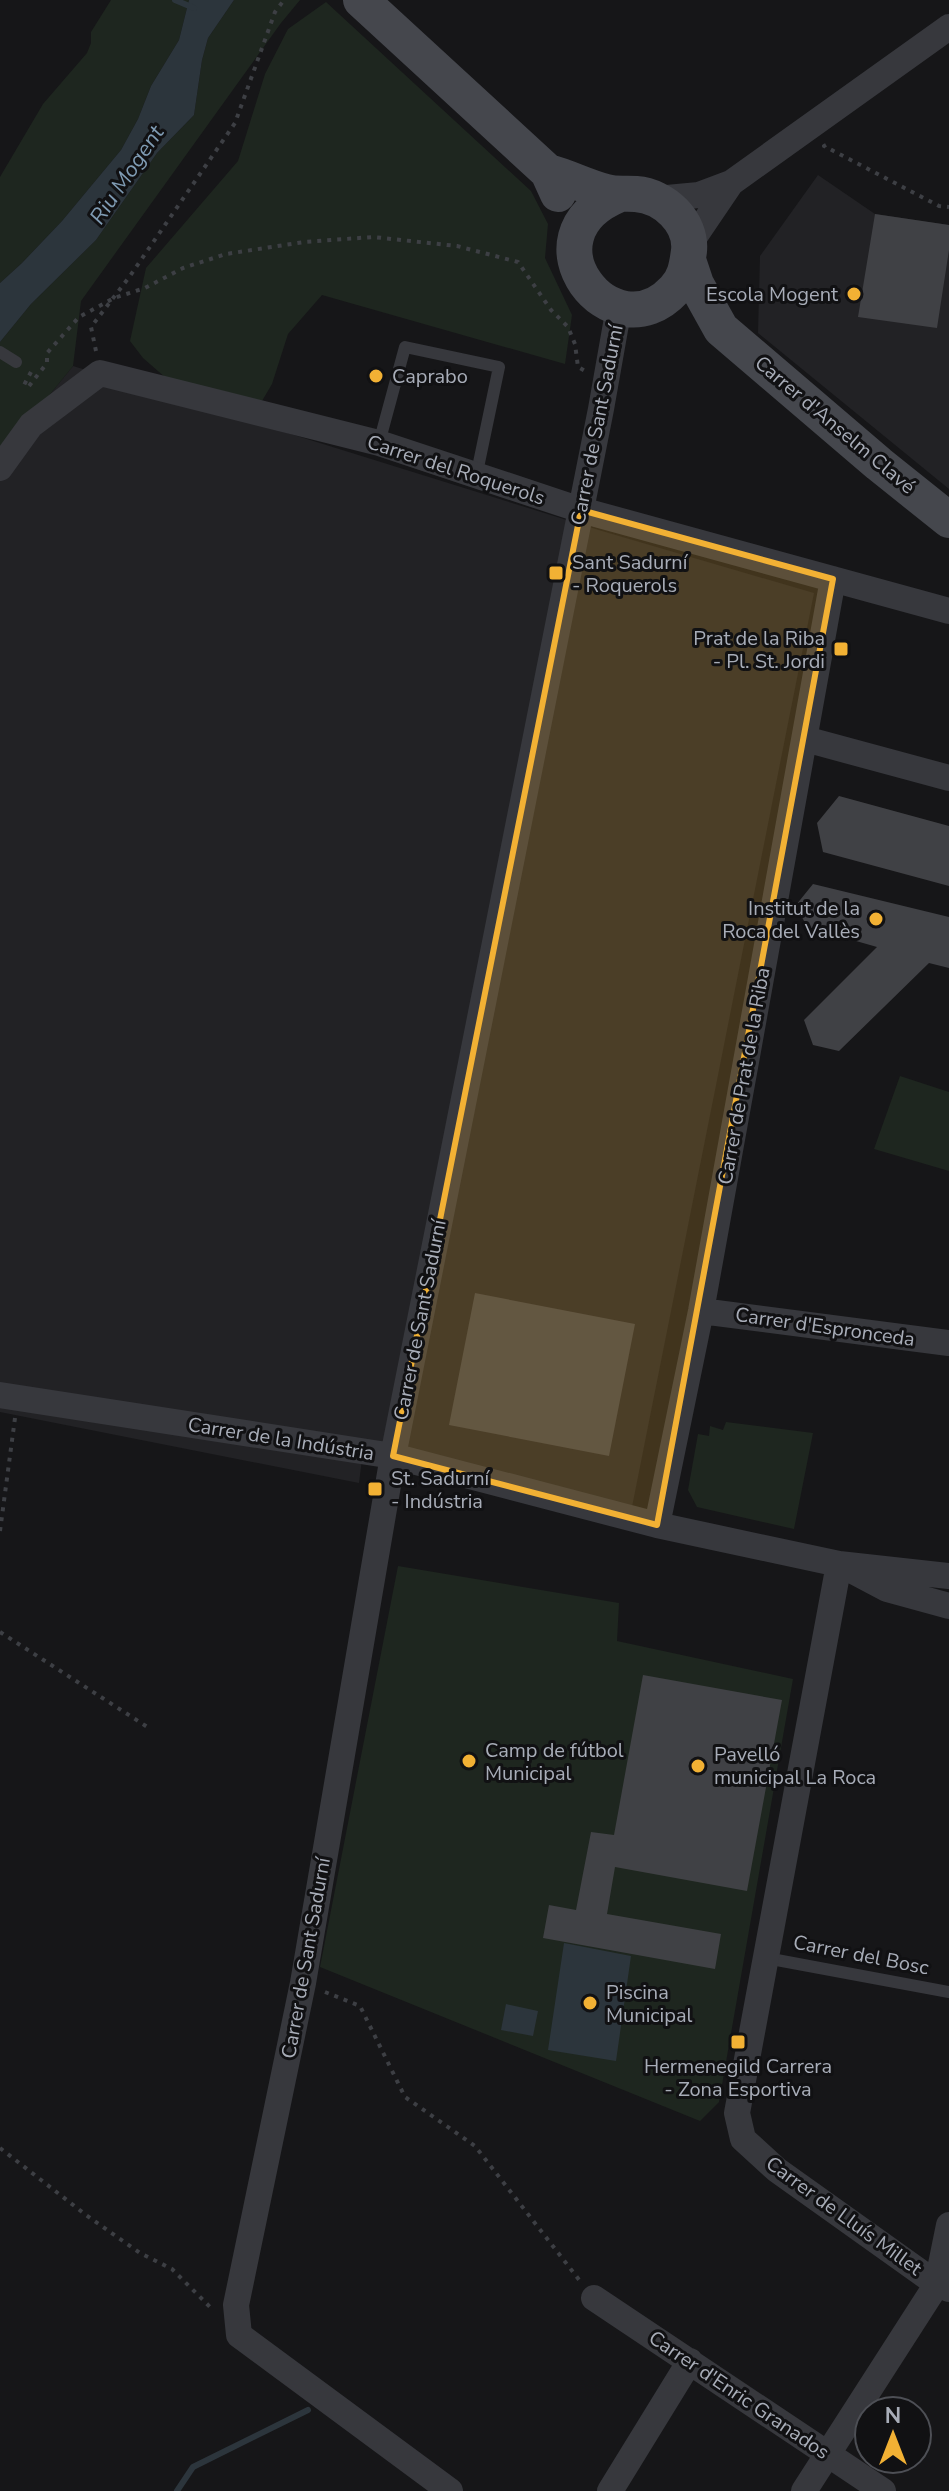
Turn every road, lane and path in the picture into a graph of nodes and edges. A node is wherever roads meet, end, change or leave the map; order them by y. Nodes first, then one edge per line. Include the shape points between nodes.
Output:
1 (284, 0) edge
2 (361, 0) edge
3 (949, 27) edge
4 (837, 137) dead end
5 (548, 172) junction
6 (731, 183) junction
7 (618, 195) junction
8 (656, 199) junction
9 (949, 207) edge
10 (575, 246) junction
11 (688, 252) junction
12 (114, 298) junction
13 (635, 306) junction
14 (721, 329) junction
15 (0, 352) edge
16 (16, 362) joint
17 (100, 373) junction
18 (607, 375) junction
19 (379, 443) junction
20 (0, 468) edge
21 (476, 477) junction
22 (581, 510) junction
23 (949, 520) edge
24 (833, 579) junction
25 (949, 611) edge
26 (805, 739) junction
27 (949, 778) edge
28 (701, 1311) junction
29 (949, 1343) edge
30 (9, 1396) edge
31 (393, 1456) junction
32 (657, 1525) junction
33 (0, 1531) edge
34 (839, 1564) junction
35 (949, 1576) edge
36 (949, 1606) edge
37 (0, 1632) edge
38 (149, 1728) dead end
39 (766, 1958) junction
40 (303, 1983) junction
41 (949, 1992) edge
42 (0, 2148) edge
43 (949, 2225) edge
44 (943, 2287) edge
45 (594, 2298) joint
46 (239, 2335) junction
47 (690, 2361) junction
48 (827, 2454) junction
49 (450, 2491) edge
50 (610, 2491) edge
51 (804, 2491) edge
52 (883, 2491) edge

1 - 12 path via 235,123
2 - 5 street
3 - 6 street
4 - 9 path via 824,146
5 - 7 street
5 - 10 street
6 - 8 street via 699,195
6 - 11 street
7 - 8 street
7 - 10 street via 588,213
8 - 11 street via 681,221
10 - 13 street via 579,276 588,289 599,299
11 - 13 street via 686,270 673,292 661,301
11 - 14 street via 696,284
12 - 16 path via 79,317 47,353 47,363 29,386 24,385 31,372
12 - 17 path via 91,327
12 - 18 path via 226,254 304,242 373,237 457,246 518,262 568,327 578,367
13 - 14 street via 688,315
13 - 18 street, Carrer de Sant Sadurní
14 - 23 street, Carrer d'Anselm Clavé
15 - 16 lane
17 - 19 street, Carrer del Roquerols
17 - 20 street via 31,425
18 - 22 street, Carrer de Sant Sadurní
19 - 21 street, Carrer del Roquerols
19 - 21 lane via 405,347 499,367
21 - 22 street, Carrer del Roquerols
22 - 24 street, Carrer del Roquerols
22 - 31 street, Carrer de Sant Sadurní
24 - 25 street, Carrer del Roquerols
24 - 26 street, Carrer de Prat de la Riba
26 - 27 street
26 - 28 street, Carrer de Prat de la Riba
28 - 29 street, Carrer d'Espronceda
28 - 32 street, Carrer de Prat de la Riba
30 - 31 street, Carrer de la Indústria
30 - 33 path
31 - 32 street, Carrer de la Indústria
31 - 40 street, Carrer de Sant Sadurní
32 - 34 street, Carrer de la Indústria
34 - 35 street, Carrer de la Indústria
34 - 36 street, Carrer de la Indústria via 887,1589
34 - 39 street
37 - 38 path
39 - 41 lane, Carrer del Bosc
39 - 44 street, Carrer de Lluís Millet via 737,2113 743,2139 777,2170
40 - 45 path via 360,2006 405,2097 475,2146
40 - 46 street, Carrer de Sant Sadurní via 236,2305
42 - 46 path via 140,2253 172,2269
43 - 44 street
44 - 48 street
45 - 47 street, Carrer d'Enric Granados
46 - 49 street
47 - 48 street, Carrer d'Enric Granados
47 - 50 street
48 - 51 street
48 - 52 street, Carrer d'Enric Granados

